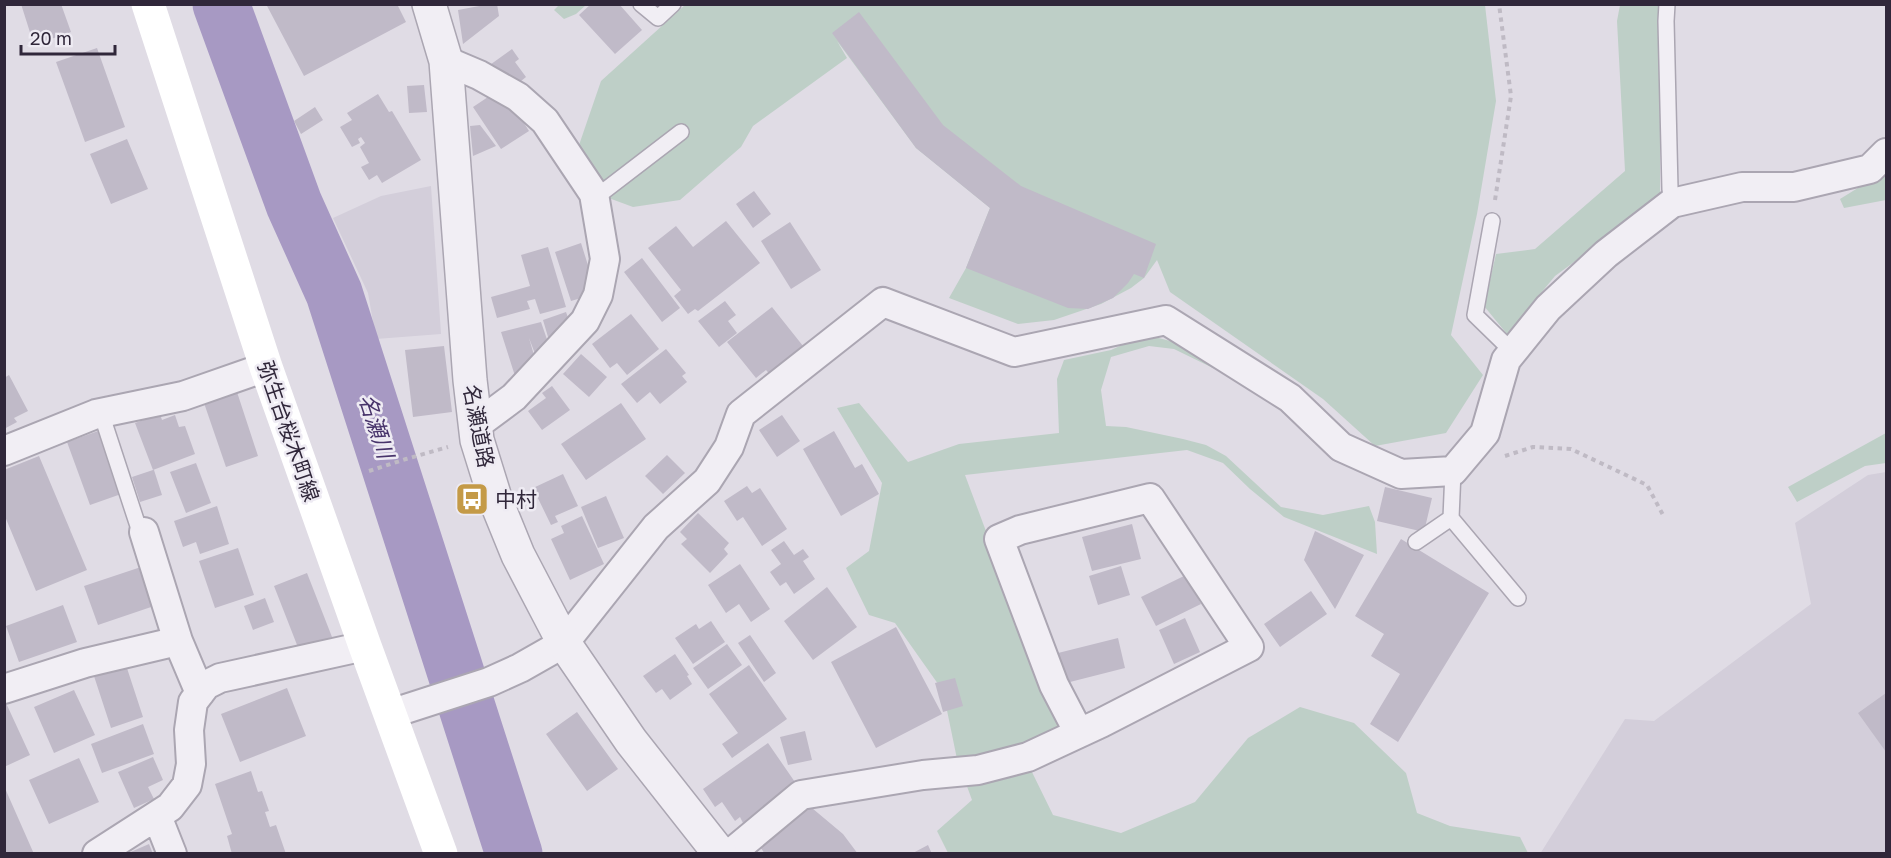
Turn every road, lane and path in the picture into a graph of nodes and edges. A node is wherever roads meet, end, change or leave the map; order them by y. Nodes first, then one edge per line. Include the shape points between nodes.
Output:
1 (147, 4) edge
2 (429, 4) edge
3 (641, 4) edge
4 (673, 4) edge
5 (1499, 4) edge
6 (1667, 4) edge
7 (446, 61) junction
8 (681, 132) dead end
9 (1887, 153) edge
10 (595, 198) junction
11 (1672, 203) junction
12 (1492, 221) joint
13 (1513, 352) junction
14 (266, 367) junction
15 (101, 413) junction
16 (476, 433) junction
17 (4, 451) edge
18 (369, 471) dead end
19 (1452, 471) junction
20 (1663, 515) dead end
21 (1451, 518) junction
22 (144, 532) joint
23 (1416, 542) dead end
24 (1518, 598) dead end
25 (178, 641) junction
26 (564, 644) junction
27 (365, 646) junction
28 (4, 689) edge
29 (200, 693) junction
30 (390, 714) junction
31 (1079, 733) junction
32 (157, 816) junction
33 (97, 854) edge
34 (172, 854) edge
35 (441, 854) edge
36 (720, 854) edge
37 (730, 854) edge

1 - 14 main road, 弥生台桜木町線
2 - 7 street, 名瀬道路
3 - 4 lane via 658,18
5 - 12 path via 1510,96
6 - 11 lane
7 - 10 street via 519,97 545,121
7 - 16 street, 名瀬道路
8 - 10 lane
9 - 11 street via 1870,169 1794,187 1742,187
10 - 16 street via 605,259 598,295 585,321
11 - 13 street via 1606,254 1548,308
12 - 13 lane via 1475,315
13 - 19 street via 1506,360 1485,433
14 - 15 street via 183,396
14 - 27 main road, 弥生台桜木町線
15 - 17 street
15 - 22 lane via 138,526
16 - 18 path
16 - 26 street, 名瀬道路 via 496,501 518,555
19 - 20 path via 1533,447 1571,449 1647,485
19 - 21 lane
19 - 26 street via 1401,474 1341,447 1290,398 1166,320 1014,352 884,302 741,414 729,447 707,481 656,527
21 - 23 lane
21 - 24 lane
22 - 25 street
25 - 28 street via 85,663
25 - 29 street
26 - 30 street via 489,682
26 - 36 street, 名瀬道路 via 631,741
27 - 29 street via 220,678
27 - 30 main road, 弥生台桜木町線
29 - 32 street via 193,702 189,730 191,764 187,785 170,807
30 - 35 main road, 弥生台桜木町線
31 - 31 street via 1249,647 1150,498 999,539 1054,686
31 - 37 street via 1028,757 978,770 801,795
32 - 33 street
32 - 34 street

